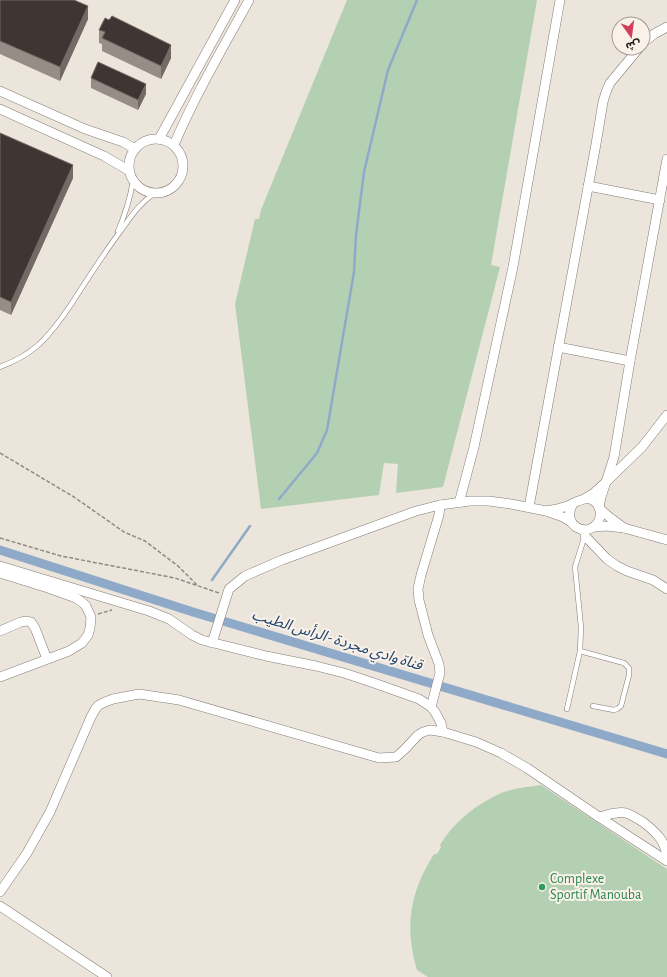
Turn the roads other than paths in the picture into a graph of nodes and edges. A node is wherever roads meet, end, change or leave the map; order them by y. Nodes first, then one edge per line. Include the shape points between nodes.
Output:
1 (235, 0) edge
2 (249, 0) edge
3 (560, 0) edge
4 (667, 27) edge
5 (651, 36) edge
6 (632, 56) edge
7 (0, 91) edge
8 (0, 109) edge
9 (159, 139) junction
10 (174, 145) junction
11 (135, 149) junction
12 (667, 159) edge
13 (128, 170) junction
14 (134, 181) junction
15 (588, 186) junction
16 (155, 193) junction
17 (660, 200) junction
18 (115, 239) junction
19 (558, 347) junction
20 (630, 361) junction
21 (0, 367) edge
22 (667, 415) edge
23 (606, 482) junction
24 (584, 499) junction
25 (458, 503) junction
26 (573, 504) junction
27 (440, 505) junction
28 (529, 507) junction
29 (599, 508) junction
30 (546, 511) junction
31 (571, 522) junction
32 (624, 528) junction
33 (588, 531) junction
34 (665, 537) edge
35 (0, 566) edge
36 (0, 573) edge
37 (667, 589) edge
38 (0, 630) edge
39 (213, 639) junction
40 (580, 651) junction
41 (47, 659) junction
42 (0, 677) edge
43 (432, 703) junction
44 (593, 706) dead end
45 (567, 709) dead end
46 (443, 732) junction
47 (599, 817) junction
48 (667, 860) edge
49 (0, 892) edge
50 (0, 906) edge
51 (107, 977) edge

1 - 9 street
2 - 10 street
3 - 25 street via 513,267 474,447
4 - 5 street
6 - 15 street via 610,83 606,92
7 - 11 street
8 - 13 street via 104,156
9 - 10 street
9 - 11 street via 149,140
10 - 16 street via 181,154 182,174 171,189
11 - 13 street via 131,154
12 - 17 street
13 - 14 street
14 - 16 street via 143,190
14 - 18 lane via 124,218
15 - 17 street
15 - 19 street
16 - 18 lane via 133,213
17 - 20 street
18 - 21 lane via 50,334 21,357
19 - 20 street
19 - 28 street
20 - 23 street via 614,457
22 - 23 street via 642,446
23 - 24 street
23 - 29 street
24 - 26 street
24 - 29 street via 592,500
25 - 27 street
25 - 28 street via 489,501
26 - 30 street
26 - 31 street via 569,513
27 - 39 street via 416,511 245,576 229,589
27 - 43 street via 418,589 421,612 439,664 440,673
28 - 30 street
29 - 32 street
29 - 33 street via 601,514 598,524
30 - 31 street
31 - 33 street via 579,529
32 - 33 street via 606,526
32 - 34 street
33 - 37 street via 607,559
33 - 40 lane via 575,567 581,627
35 - 39 street via 149,611 169,619 192,636 202,640
36 - 41 street via 76,598 86,606 91,617 88,635 82,643 69,651
38 - 41 street via 21,622 31,622
39 - 43 street via 266,656 344,673
40 - 44 lane via 624,663 629,668 621,706 614,710
40 - 45 lane
41 - 42 street
43 - 46 street
46 - 47 street via 501,753
46 - 49 street via 423,732 396,757 379,758 179,700 139,694 105,702 96,708 91,717 43,826
47 - 48 street
47 - 48 street via 619,812 628,813 636,818 658,835 666,849
50 - 51 street

